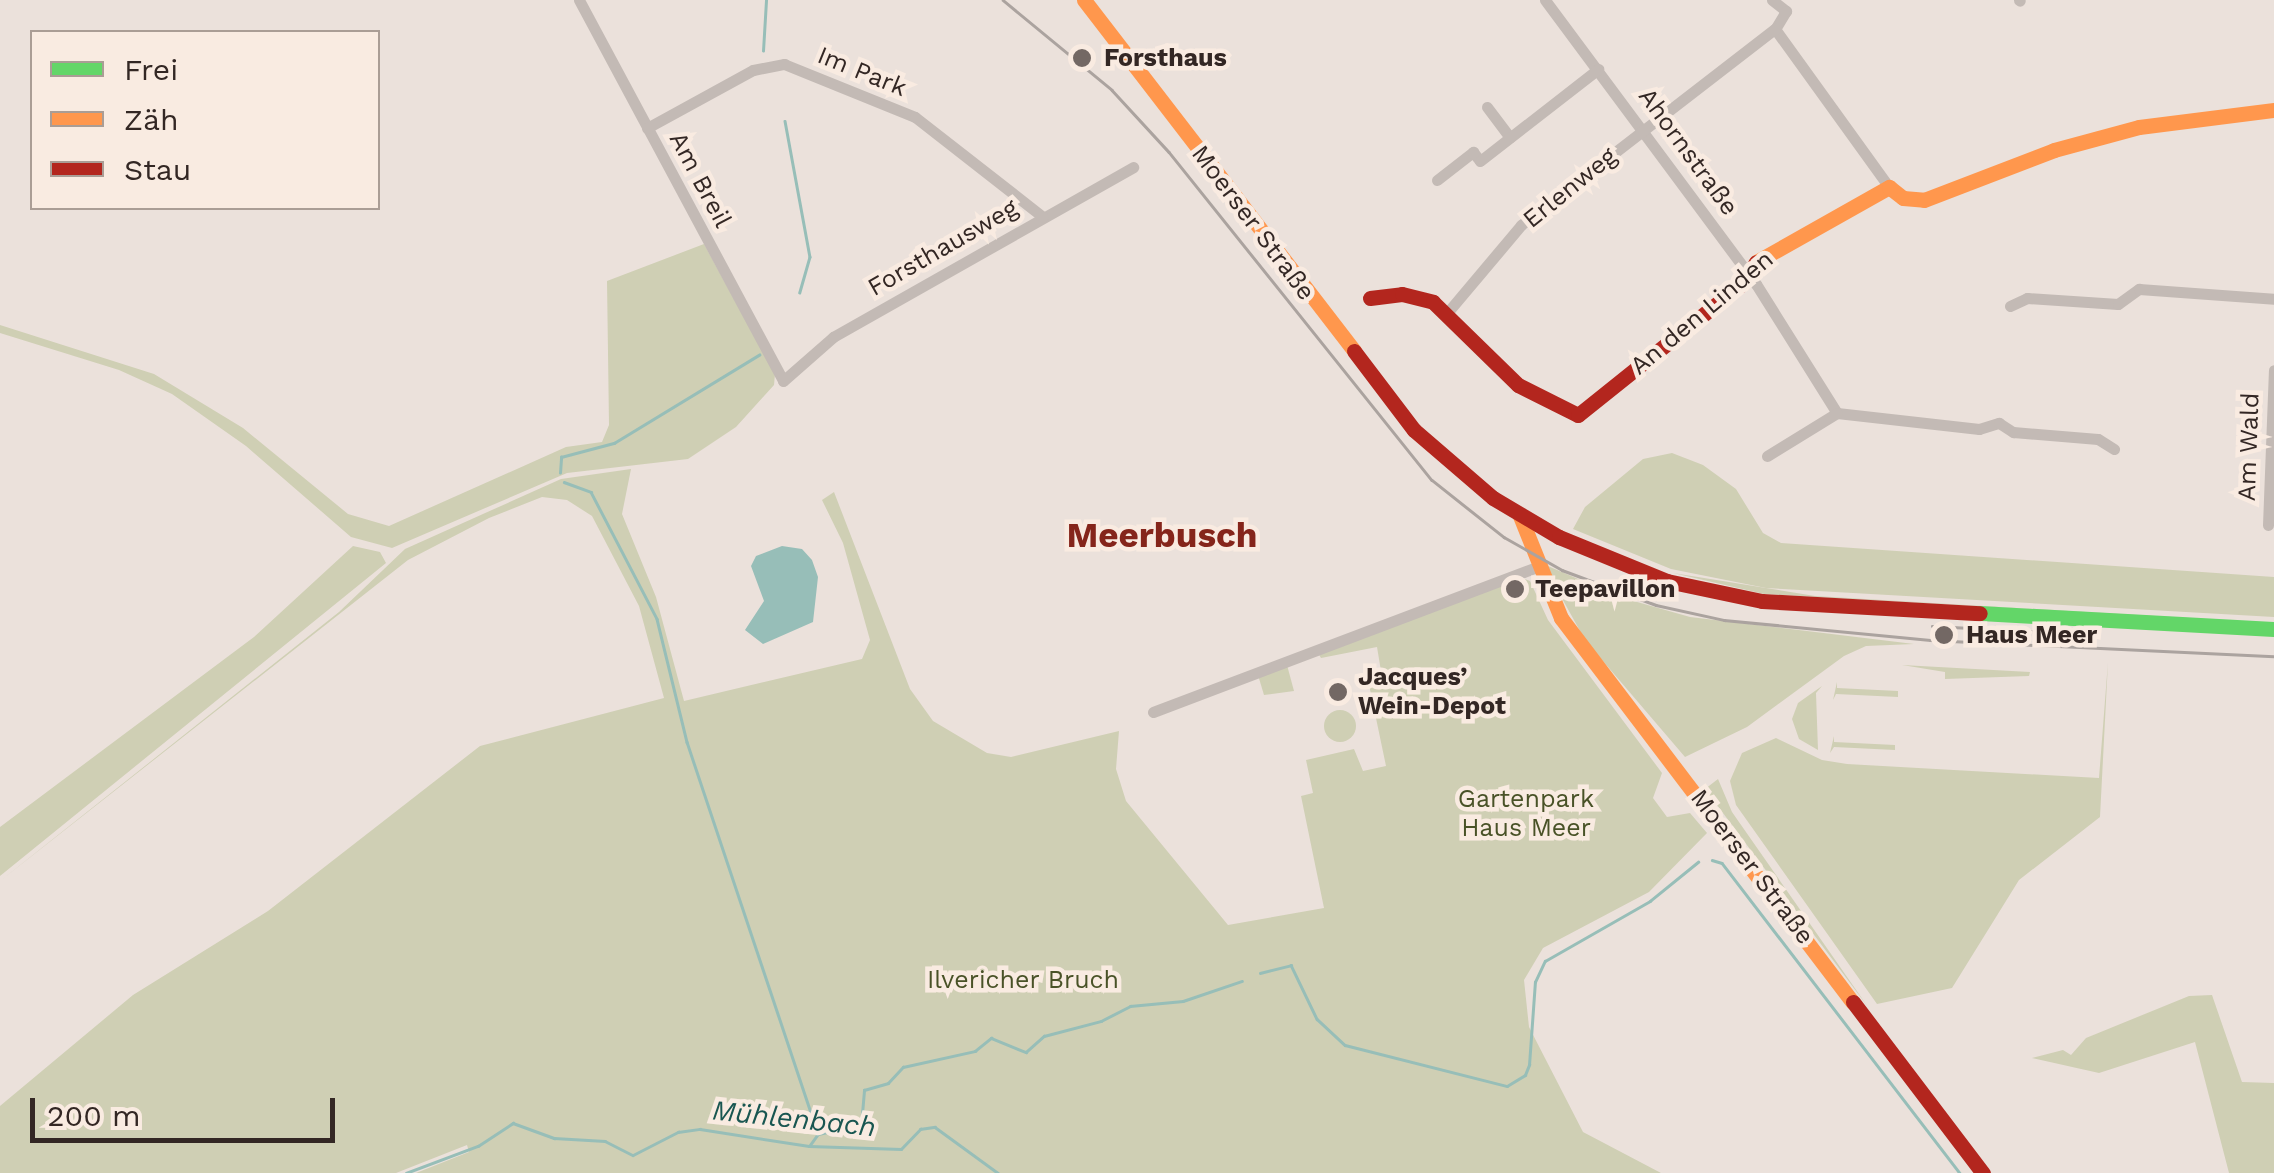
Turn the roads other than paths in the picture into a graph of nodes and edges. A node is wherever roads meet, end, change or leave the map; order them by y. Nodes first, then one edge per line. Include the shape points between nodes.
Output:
1 (579, 0) edge
2 (1084, 0) edge
3 (1545, 0) edge
4 (1772, 0) edge
5 (1776, 29) junction
6 (1598, 69) junction
7 (1487, 107) dead end
8 (2274, 110) edge
9 (647, 128) junction
10 (1645, 129) junction
11 (1510, 137) junction
12 (1133, 167) dead end
13 (1437, 180) dead end
14 (1889, 187) junction
15 (1043, 217) junction
16 (1747, 274) junction
17 (1370, 298) dead end
18 (2274, 299) edge
19 (2010, 306) dead end
20 (1447, 313) junction
21 (2274, 370) edge
22 (783, 381) joint
23 (1837, 412) junction
24 (2114, 448) dead end
25 (1767, 456) dead end
26 (1520, 516) junction
27 (2268, 525) dead end
28 (1560, 537) junction
29 (1536, 561) junction
30 (2274, 629) edge
31 (1154, 712) dead end
32 (1982, 1173) edge

1 - 9 street, Am Breil
2 - 26 main road, Moerser Straße via 1414,430
3 - 6 street, Ahornstraße
4 - 5 street via 1786,11
5 - 10 street, Erlenweg
5 - 14 street
6 - 10 street, Ahornstraße
6 - 11 street
7 - 11 street
8 - 14 main road via 2140,128 2054,150 1924,200 1903,198
9 - 15 street, Im Park via 753,70 784,64 914,117
9 - 22 street, Am Breil
10 - 16 street, Ahornstraße
10 - 20 street, Erlenweg via 1521,225
11 - 13 street via 1480,160 1474,152
12 - 15 street, Forsthausweg
14 - 16 main road, An den Linden via 1752,264
15 - 22 street, Forsthausweg via 833,337
16 - 20 main road, An den Linden via 1578,415 1518,385
16 - 23 street, Ahornstraße
17 - 20 main road via 1421,297
18 - 19 street via 2139,288 2118,304 2027,298
21 - 27 street, Am Wald
23 - 24 street via 1979,429 1999,423 2013,432 2098,439
23 - 25 street
26 - 28 main road, Moerser Straße
26 - 29 main road, Moerser Straße
28 - 29 main road
28 - 30 main road, Moerser Straße via 1667,581 1762,600
29 - 31 street
29 - 32 main road, Moerser Straße via 1580,645

